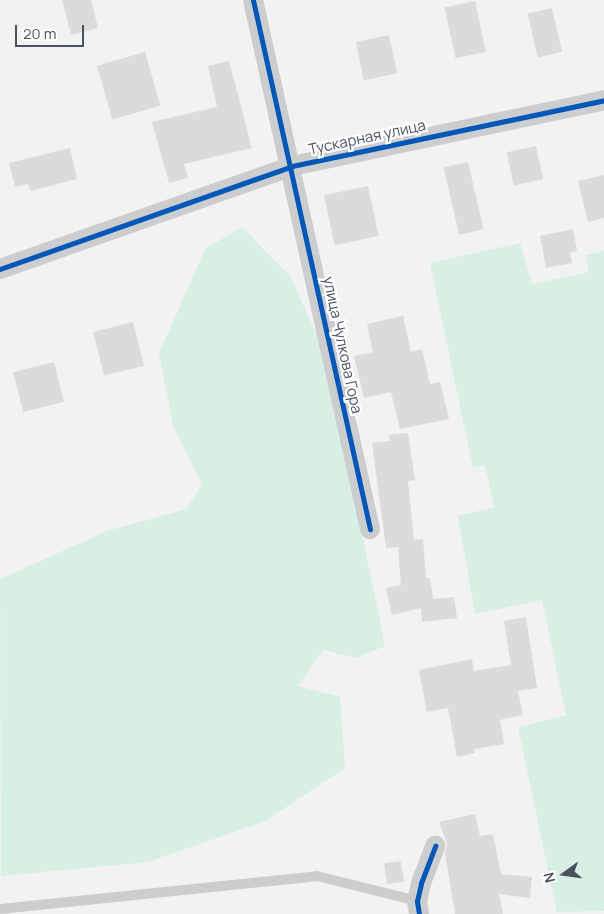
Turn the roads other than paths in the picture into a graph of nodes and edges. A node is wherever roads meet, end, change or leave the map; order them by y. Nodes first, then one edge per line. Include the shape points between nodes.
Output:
1 (253, 0) edge
2 (604, 100) edge
3 (292, 166) junction
4 (0, 269) edge
5 (370, 529) dead end
6 (435, 846) dead end
7 (418, 908) edge
8 (0, 909) edge

1 - 3 street, улица Чулкова Гора
2 - 3 street, Тускарная улица
3 - 4 street, Тускарная улица
3 - 5 street, улица Чулкова Гора
6 - 7 street
7 - 8 lane via 317,876

